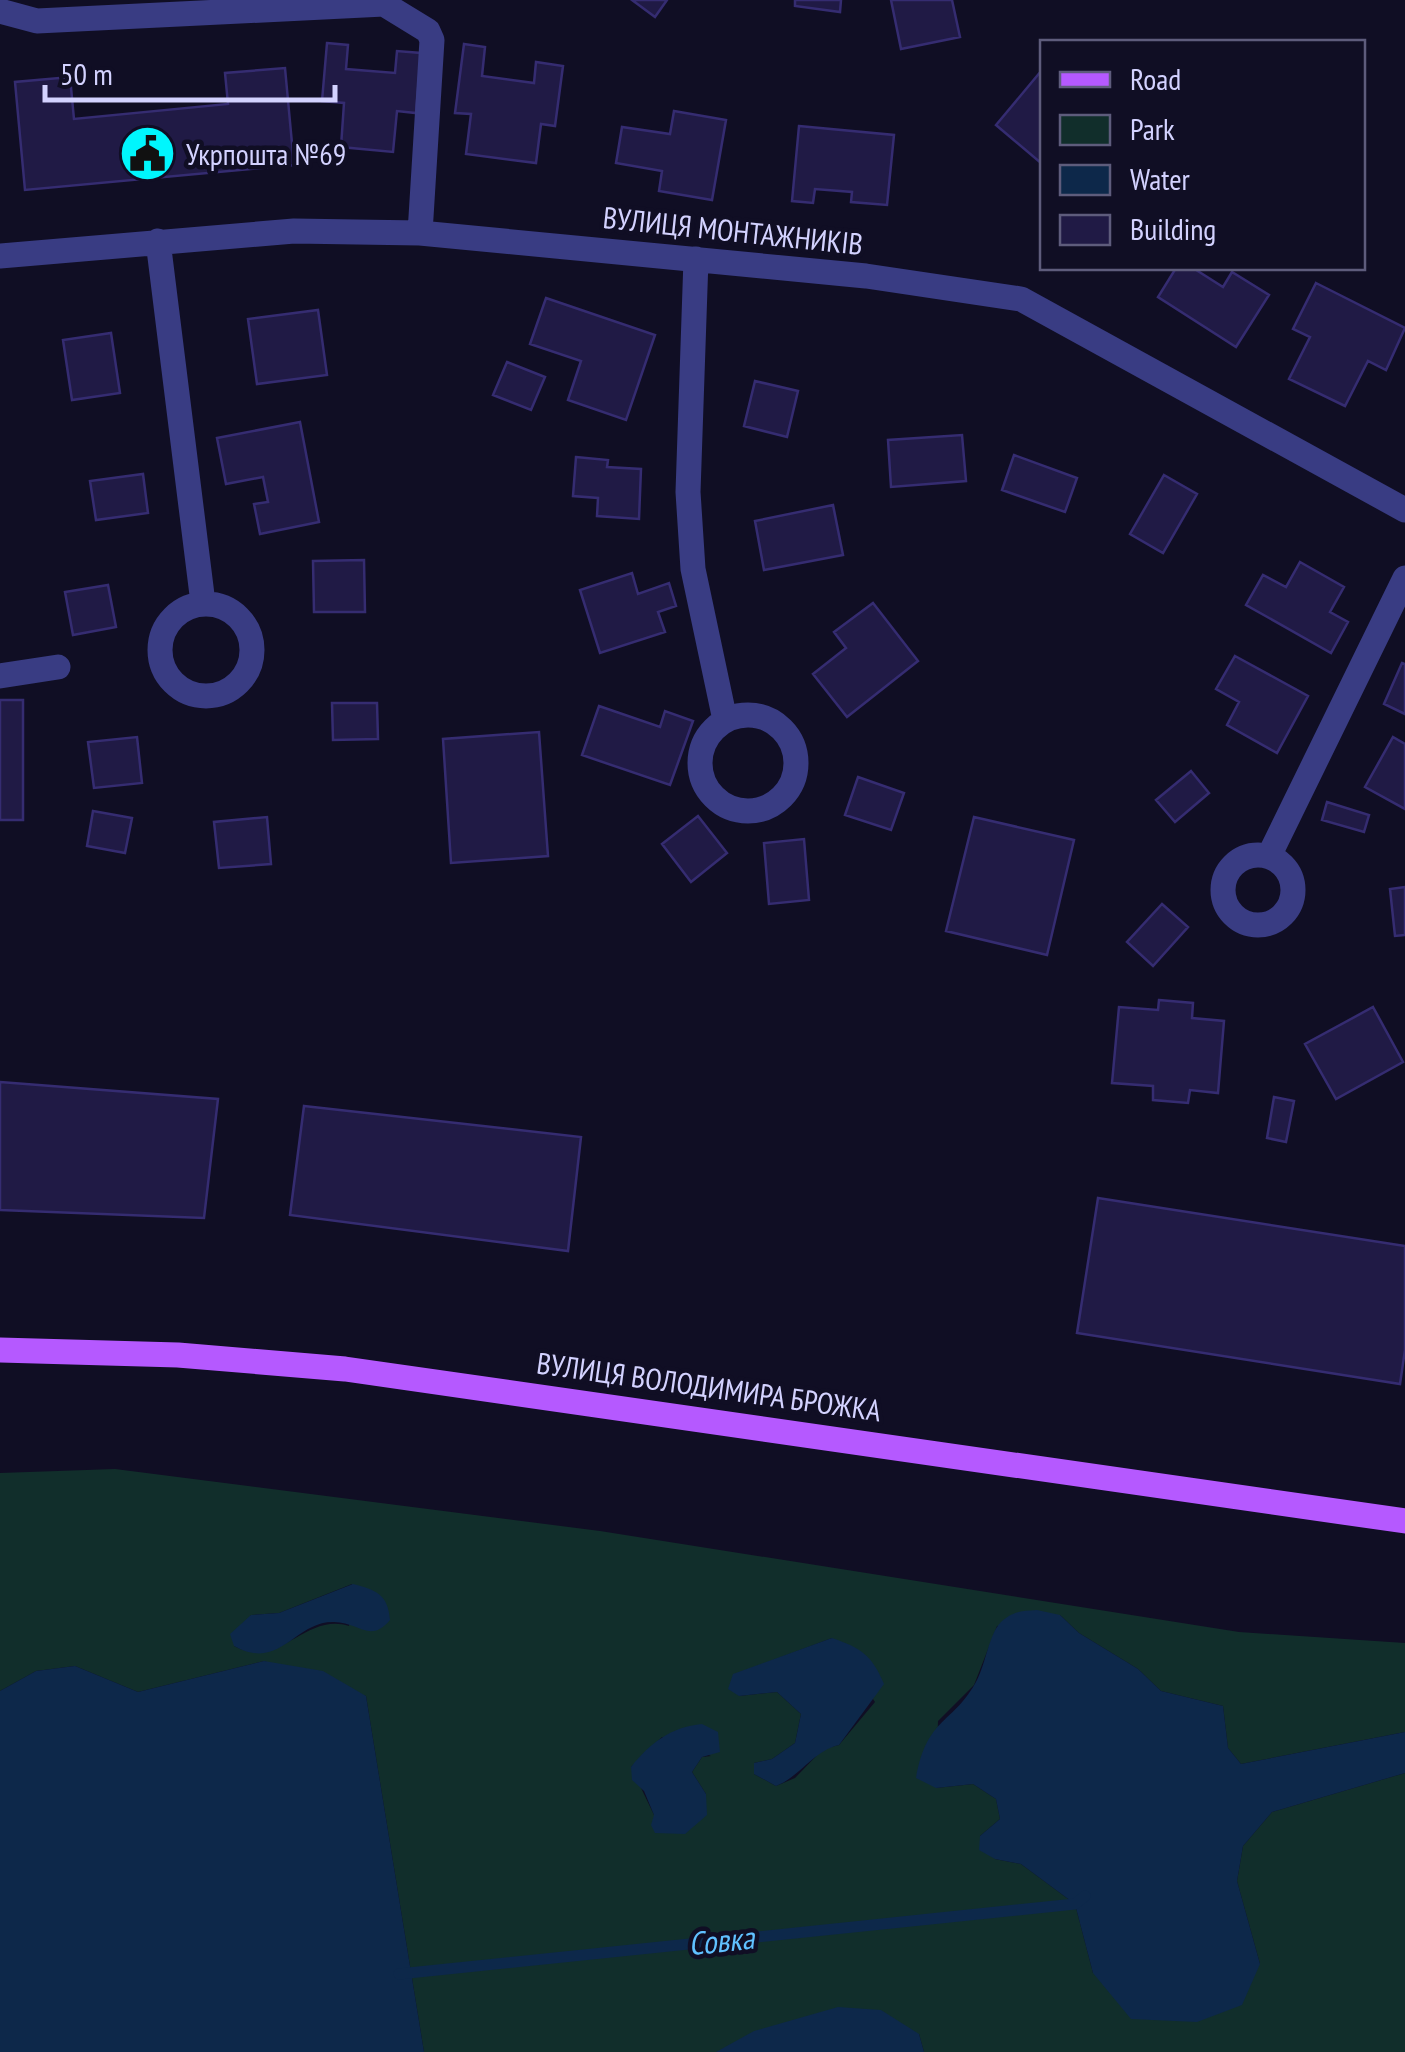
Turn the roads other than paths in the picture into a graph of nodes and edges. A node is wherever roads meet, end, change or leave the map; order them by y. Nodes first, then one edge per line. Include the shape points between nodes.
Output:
1 (0, 11) edge
2 (420, 233) junction
3 (158, 241) junction
4 (0, 256) edge
5 (696, 259) junction
6 (1405, 510) edge
7 (1405, 578) edge
8 (203, 603) dead end
9 (58, 667) dead end
10 (0, 676) edge
11 (726, 720) dead end
12 (1269, 856) dead end
13 (0, 1350) edge
14 (1405, 1521) edge

1 - 2 street via 37,21 384,4 432,40
2 - 3 street, ВУЛИЦЯ МОНТАЖНИКІВ via 294,231
2 - 5 street, ВУЛИЦЯ МОНТАЖНИКІВ
3 - 4 street, ВУЛИЦЯ МОНТАЖНИКІВ
3 - 8 street
5 - 6 street, ВУЛИЦЯ МОНТАЖНИКІВ via 1021,299
5 - 11 street via 688,492 693,569
7 - 12 street
9 - 10 street
13 - 14 main road, ВУЛИЦЯ ВОЛОДИМИРА БРОЖКА via 345,1368

